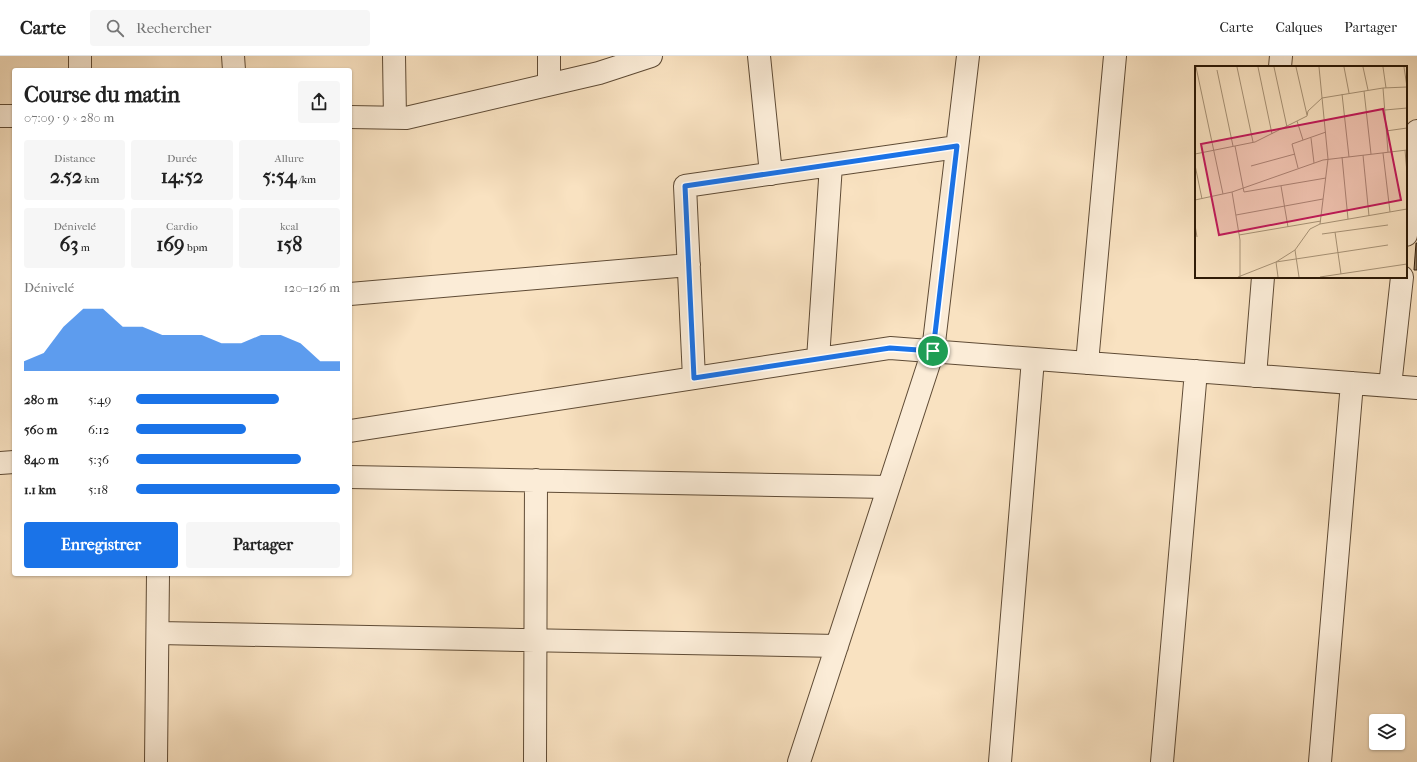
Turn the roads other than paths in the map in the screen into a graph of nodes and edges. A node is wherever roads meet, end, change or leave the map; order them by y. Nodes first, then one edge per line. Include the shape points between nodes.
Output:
1 (80, 56) edge
2 (234, 56) edge
3 (394, 56) edge
4 (549, 56) edge
5 (651, 56) edge
6 (759, 56) edge
7 (968, 56) edge
8 (1115, 56) edge
9 (1281, 56) edge
10 (1280, 66) edge
11 (80, 68) edge
12 (234, 68) edge
13 (549, 84) junction
14 (0, 116) edge
15 (12, 116) edge
16 (352, 117) edge
17 (395, 118) junction
18 (1417, 131) edge
19 (957, 146) junction
20 (831, 165) junction
21 (771, 174) junction
22 (1410, 228) edge
23 (689, 265) junction
24 (1263, 278) edge
25 (1402, 278) edge
26 (352, 294) edge
27 (933, 351) junction
28 (818, 359) junction
29 (1033, 359) junction
30 (1087, 363) junction
31 (1196, 371) junction
32 (1255, 376) junction
33 (694, 378) junction
34 (1352, 383) junction
35 (1390, 386) junction
36 (1417, 388) edge
37 (352, 431) edge
38 (12, 462) edge
39 (0, 463) edge
40 (352, 477) edge
41 (536, 480) junction
42 (888, 487) junction
43 (158, 576) edge
44 (158, 633) junction
45 (535, 640) junction
46 (837, 646) junction
47 (156, 762) edge
48 (535, 762) edge
49 (799, 762) edge
50 (1000, 762) edge
51 (1162, 762) edge
52 (1320, 762) edge

1 - 11 street
2 - 12 street
3 - 17 street
4 - 13 street
5 - 13 street
6 - 21 street
7 - 19 street
8 - 30 street
9 - 10 street
13 - 17 street via 406,118
14 - 15 street
16 - 17 street
18 - 22 street
19 - 20 street
19 - 27 street
20 - 21 street
20 - 28 street
21 - 23 street via 685,186
23 - 26 street
23 - 33 street
24 - 32 street
25 - 35 street
27 - 28 street via 890,348
27 - 29 street
27 - 42 street
28 - 33 street
29 - 30 street
29 - 50 street
30 - 31 street
31 - 32 street
31 - 51 street
32 - 34 street
33 - 37 street
34 - 35 street
34 - 52 street
35 - 36 street
38 - 39 street
40 - 41 street
41 - 42 street
41 - 45 street
42 - 46 street
43 - 44 street
44 - 45 street
44 - 47 street
45 - 46 street
45 - 48 street
46 - 49 street

